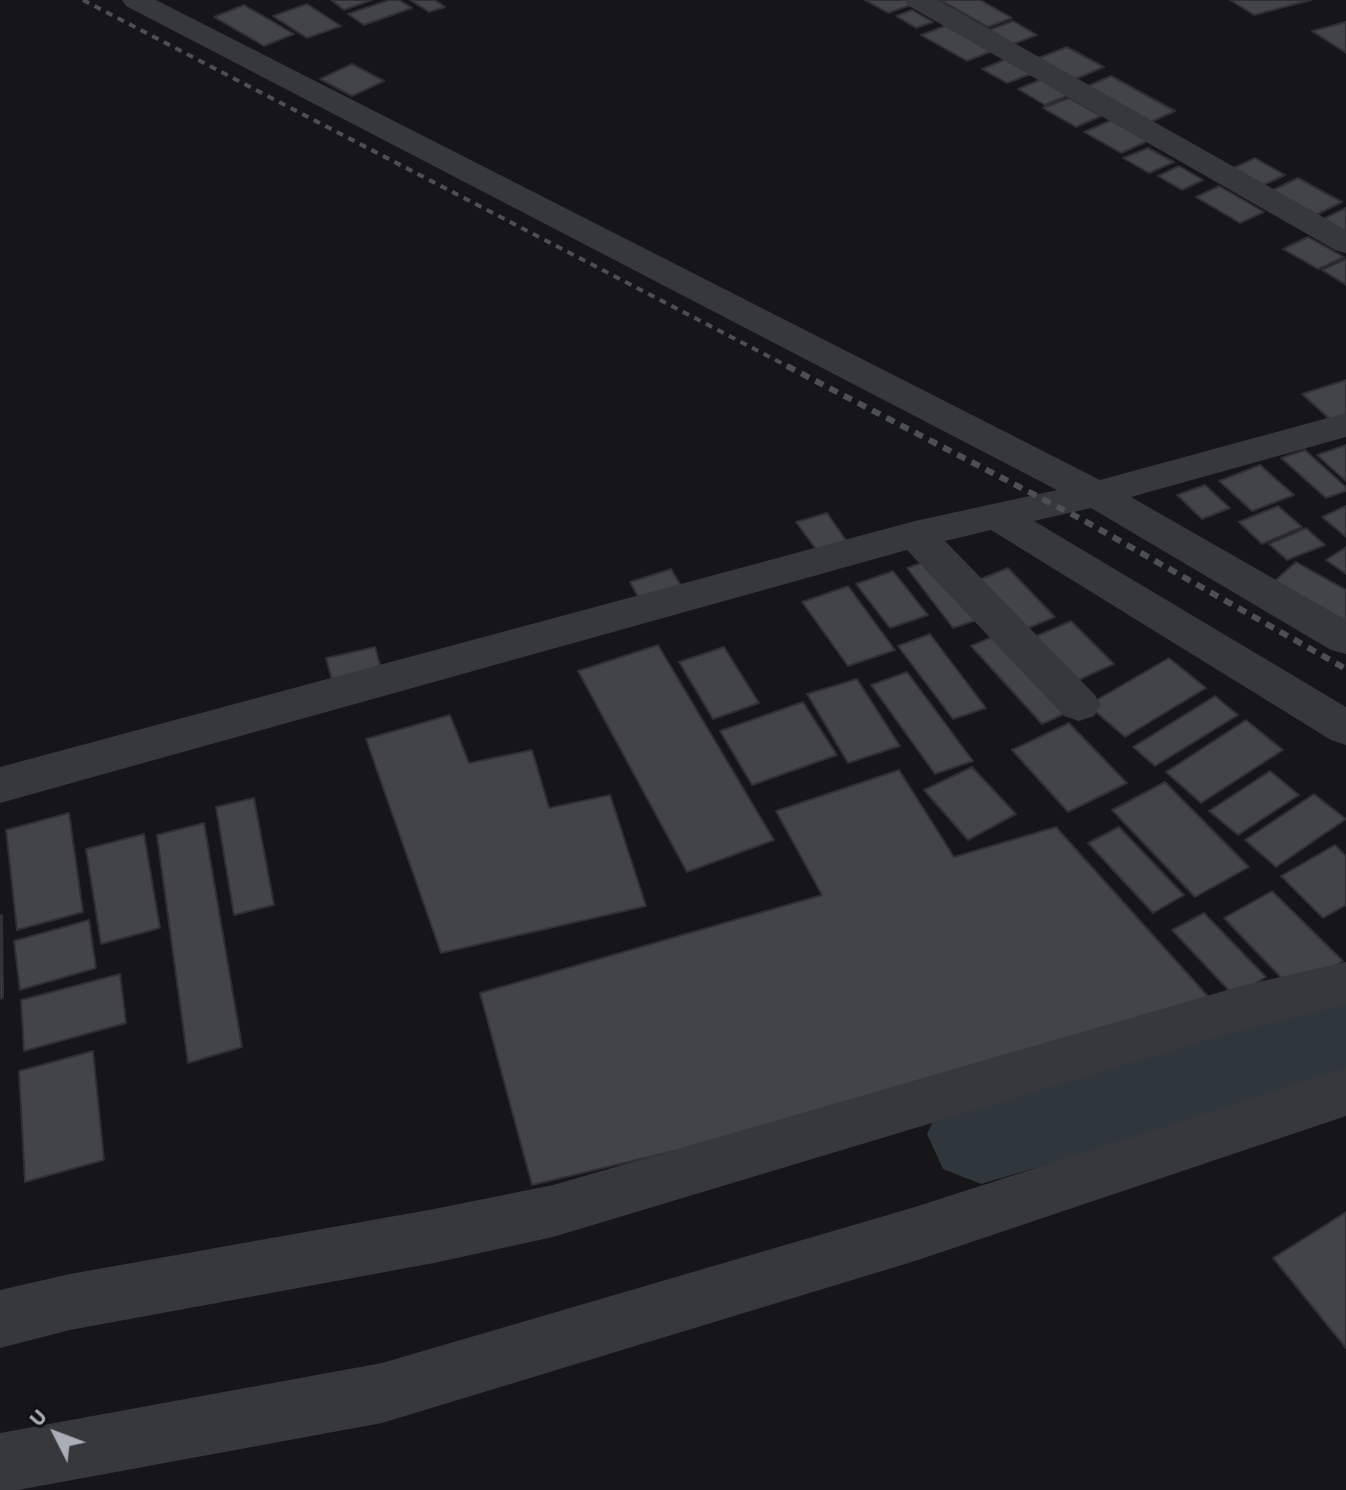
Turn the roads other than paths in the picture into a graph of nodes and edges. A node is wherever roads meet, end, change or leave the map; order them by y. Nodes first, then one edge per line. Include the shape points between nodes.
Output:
1 (177, 0) edge
2 (918, 0) edge
3 (142, 4) edge
4 (1346, 243) edge
5 (1346, 425) edge
6 (1096, 494) junction
7 (997, 516) junction
8 (915, 534) junction
9 (1346, 639) edge
10 (1079, 705) dead end
11 (1346, 728) edge
12 (0, 785) edge
13 (1346, 983) edge
14 (1346, 1092) edge
15 (0, 1319) edge
16 (0, 1463) edge

1 - 3 street
2 - 4 street
3 - 6 street
5 - 6 street
6 - 7 street
6 - 9 street
7 - 8 street
7 - 11 street
8 - 10 street
8 - 12 street
13 - 15 street via 1241,1008 553,1211
14 - 16 street via 915,1234 382,1393

